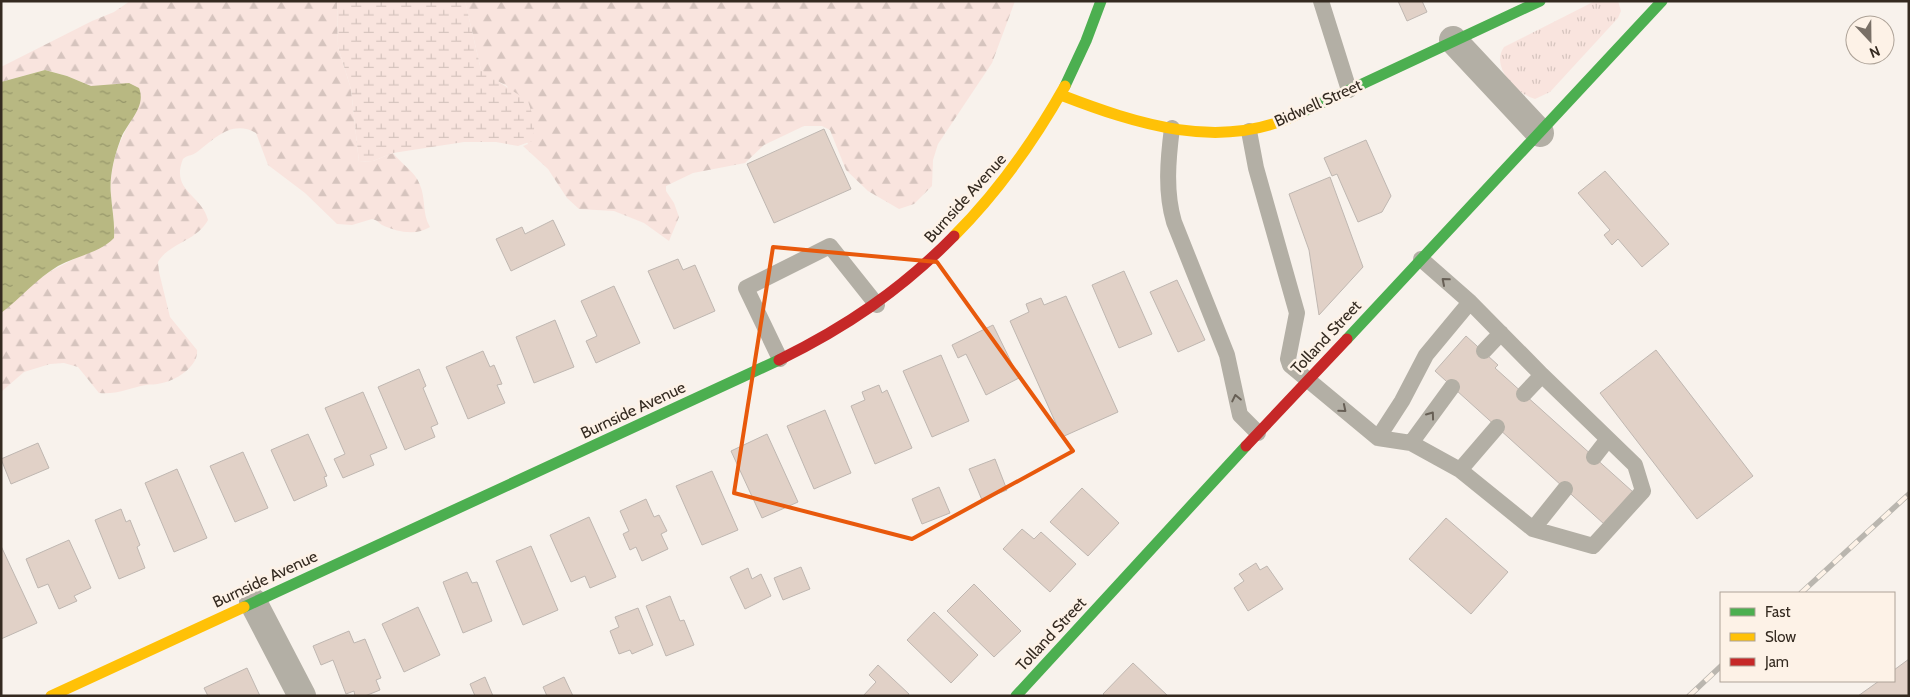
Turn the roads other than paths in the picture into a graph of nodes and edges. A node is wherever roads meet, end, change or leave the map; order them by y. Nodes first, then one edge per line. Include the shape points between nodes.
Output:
1 (1101, 1) edge
2 (1321, 1) edge
3 (1540, 1) edge
4 (1662, 1) edge
5 (1453, 40) junction
6 (1349, 90) junction
7 (1061, 95) junction
8 (1172, 128) junction
9 (1249, 130) junction
10 (1540, 133) junction
11 (1421, 260) junction
12 (1470, 302) junction
13 (877, 305) junction
14 (1501, 333) junction
15 (1484, 351) dead end
16 (780, 359) junction
17 (1542, 375) junction
18 (1307, 380) junction
19 (1452, 387) dead end
20 (1524, 394) dead end
21 (1497, 427) dead end
22 (1258, 433) junction
23 (1378, 438) junction
24 (1608, 439) junction
25 (1411, 443) junction
26 (1594, 457) dead end
27 (1460, 470) junction
28 (1565, 489) dead end
29 (1533, 529) junction
30 (253, 602) junction
31 (51, 696) edge
32 (302, 696) edge
33 (1016, 696) edge

1 - 7 main road, Burnside Avenue
2 - 6 lane
3 - 5 main road, Bidwell Street
4 - 10 main road, Tolland Street
5 - 6 main road, Bidwell Street
5 - 10 street
6 - 9 main road, Bidwell Street via 1291,118
7 - 8 main road, Bidwell Street via 1114,116
7 - 13 main road, Burnside Avenue via 1014,170 947,245
8 - 9 main road, Bidwell Street via 1214,134
22 -> 8 lane via 1240,415 1227,355 1170,210 1168,160
9 - 18 lane via 1256,168 1297,312 1288,358 1290,365
10 - 11 main road, Tolland Street
12 -> 11 lane
11 - 18 main road, Tolland Street
12 - 14 lane
12 - 23 lane via 1426,355
13 - 16 main road, Burnside Avenue
13 - 16 lane via 830,246 746,288
14 - 15 lane
14 - 17 lane
16 - 30 main road, Burnside Avenue
17 - 20 lane
17 - 24 lane
18 - 22 main road, Tolland Street
18 -> 23 lane
25 -> 19 lane
21 - 27 lane
22 - 33 main road, Tolland Street
23 - 25 lane
24 - 26 lane
24 - 29 lane via 1635,465 1643,492 1593,546
25 - 27 lane
27 - 29 lane
28 - 29 lane
30 - 31 main road, Burnside Avenue
30 - 32 street

